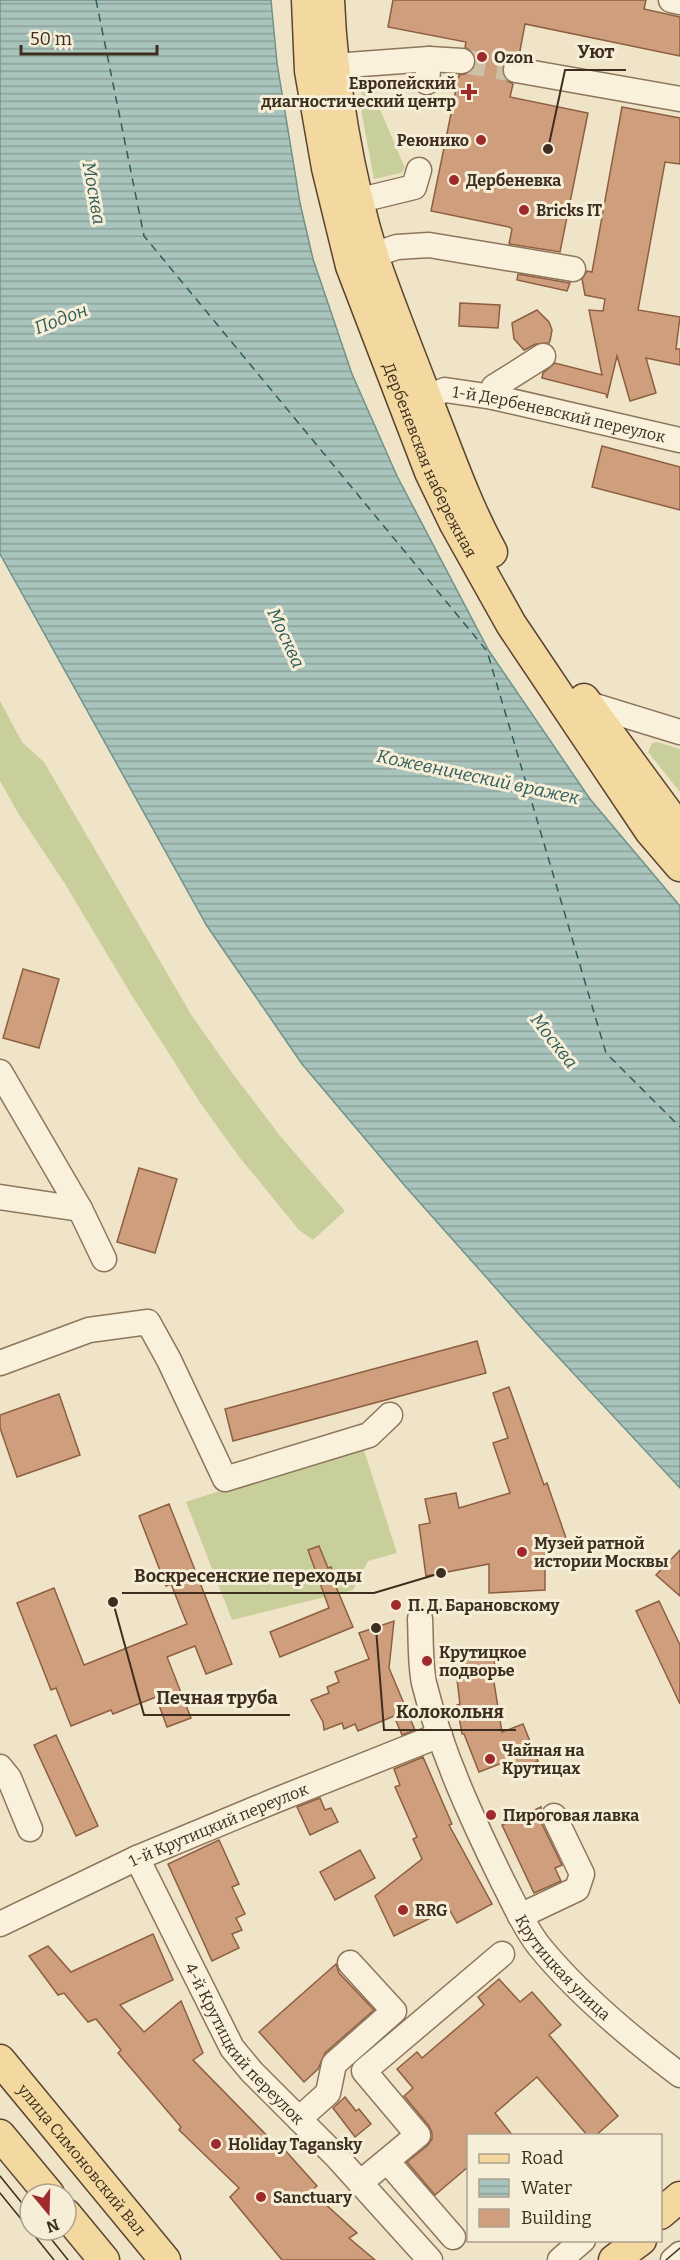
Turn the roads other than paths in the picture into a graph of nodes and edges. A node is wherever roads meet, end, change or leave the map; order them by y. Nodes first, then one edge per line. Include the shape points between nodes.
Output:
1 (306, 0) edge
2 (329, 0) edge
3 (671, 0) edge
4 (680, 2) edge
5 (462, 61) tunnel mouth
6 (334, 66) junction
7 (516, 70) tunnel mouth
8 (680, 99) edge
9 (419, 170) dead end
10 (372, 197) dead end
11 (373, 255) junction
12 (573, 269) dead end
13 (543, 356) dead end
14 (493, 397) junction
15 (415, 401) junction
16 (680, 440) edge
17 (556, 695) junction
18 (587, 704) junction
19 (679, 729) edge
20 (639, 775) junction
21 (680, 830) edge
22 (680, 866) edge
23 (0, 1072) edge
24 (0, 1197) edge
25 (80, 1209) junction
26 (104, 1259) dead end
27 (0, 1364) edge
28 (390, 1415) dead end
29 (420, 1619) dead end
30 (440, 1735) junction
31 (0, 1767) edge
32 (554, 1816) dead end
33 (30, 1829) dead end
34 (137, 1858) junction
35 (520, 1916) junction
36 (0, 1924) edge
37 (502, 1954) dead end
38 (350, 1963) dead end
39 (0, 2060) edge
40 (680, 2075) edge
41 (299, 2119) junction
42 (0, 2135) edge
43 (387, 2161) junction
44 (39, 2182) edge
45 (360, 2183) junction
46 (78, 2229) edge
47 (453, 2237) dead end
48 (582, 2242) edge
49 (631, 2242) edge
50 (640, 2242) edge
51 (680, 2254) edge
52 (104, 2260) edge
53 (165, 2260) edge
54 (430, 2260) edge
55 (560, 2260) edge
56 (613, 2260) edge
57 (673, 2260) edge

1 - 15 main road, Дербеневская набережная via 310,71 327,168 351,266
2 - 6 main road, Дербеневская набережная
3 - 4 street
5 - 6 street via 428,70
6 - 11 main road, Дербеневская набережная via 355,189
7 - 8 street
9 - 10 street via 414,187
11 - 12 street via 429,245
11 - 15 main road, Дербеневская набережная
13 - 14 street via 494,387
14 - 15 street, 1-й Дербеневский переулок via 445,390
14 - 16 street, 1-й Дербеневский переулок
15 - 17 main road, Дербеневская набережная via 430,472 511,624
15 - 18 main road, Дербеневская набережная via 524,611
17 - 18 street
17 - 22 main road, Дербеневская набережная via 650,831
18 - 19 street
18 - 20 main road, Дербеневская набережная
19 - 20 street via 639,735 632,752
20 - 21 main road, Дербеневская набережная
23 - 25 street
24 - 25 street
25 - 26 street
27 - 28 street via 89,1330 148,1322 225,1479 369,1435
29 - 30 street, Крутицкая улица via 424,1680
30 - 34 street, 1-й Крутицкий переулок
30 - 35 street, Крутицкая улица via 479,1833
31 - 33 street via 9,1778
32 - 35 street via 582,1874 576,1889
34 - 36 street, 1-й Крутицкий переулок
34 - 41 street, 4-й Крутицкий переулок via 232,2048
35 - 40 street, Крутицкая улица via 537,1944 566,1976 642,2046
37 - 43 street via 364,2071 418,2135
38 - 41 street via 394,2011 334,2064 328,2093
39 - 53 main road, улица Симоновский Вал
41 - 45 street, 4-й Крутицкий переулок
42 - 44 main road
43 - 45 street
43 - 47 street
45 - 54 street, 4-й Крутицкий переулок
46 - 52 main road
48 - 55 street
49 - 56 main road
50 - 56 main road
51 - 57 street

